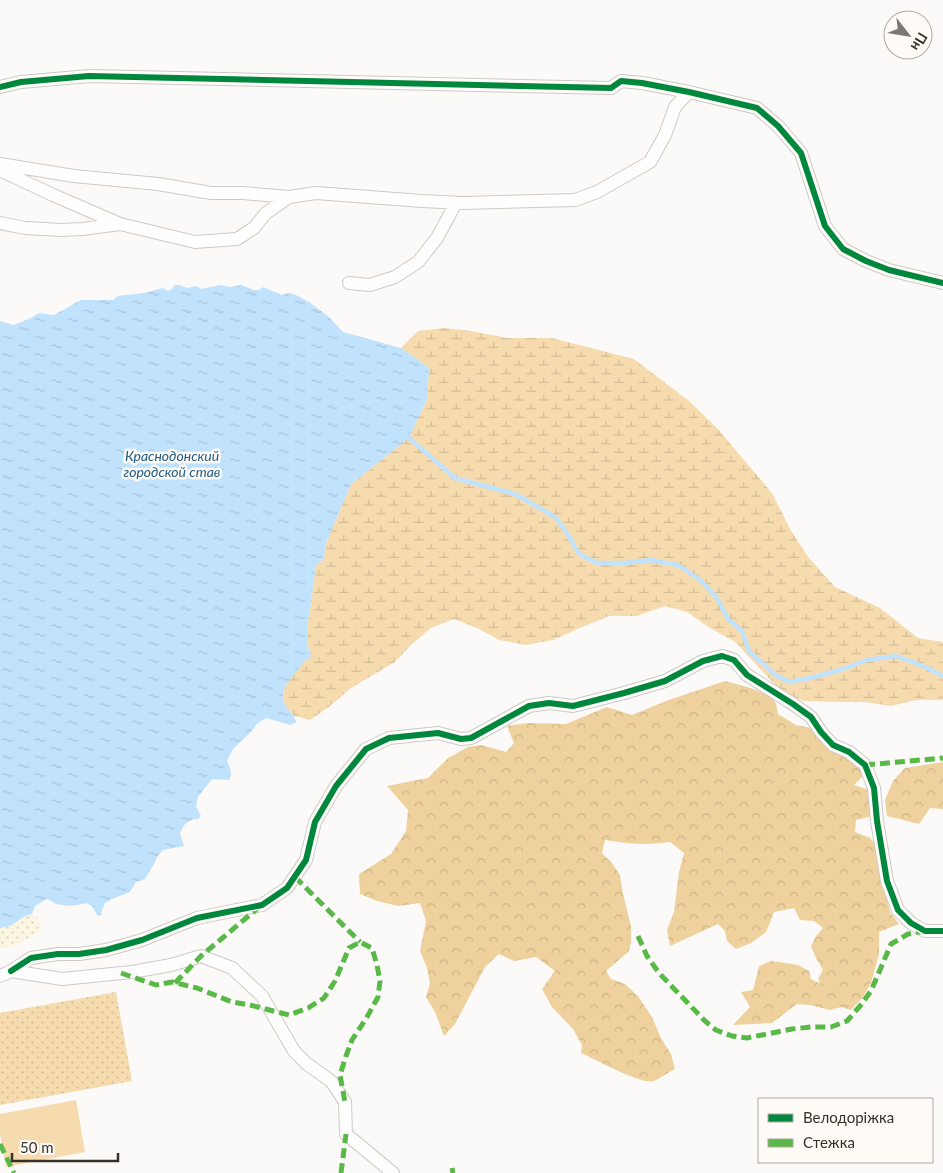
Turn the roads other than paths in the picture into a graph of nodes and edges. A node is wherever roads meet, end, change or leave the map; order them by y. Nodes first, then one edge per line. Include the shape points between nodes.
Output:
1 (0, 87) edge
2 (689, 92) junction
3 (0, 164) edge
4 (0, 170) edge
5 (288, 196) junction
6 (456, 203) junction
7 (0, 224) edge
8 (120, 224) junction
9 (943, 283) edge
10 (349, 284) dead end
11 (943, 931) edge
12 (5, 974) edge
13 (393, 1173) edge

1 - 2 street via 89,76 610,88 621,81
2 - 6 street via 675,107 650,162 597,192 575,200
2 - 9 street via 757,108 778,126 801,153 825,226 843,249 889,270
3 - 5 street via 211,193
4 - 8 street
5 - 6 street via 316,193
5 - 8 street via 254,228 237,239 195,242
6 - 10 street via 437,238 418,262 395,277 370,285
7 - 8 street via 62,230
11 - 12 street via 925,931 898,910 887,881 874,788 865,765 849,752 833,745 810,716 747,676 734,660 722,656 703,661 665,681 624,693 573,706 549,703 529,706 471,738 460,739 438,733 389,738 366,749 336,786 315,822 306,860 287,888 262,905 198,918 106,950 31,958
12 - 13 street via 62,979 132,972 201,956 232,968 262,996 294,1051 331,1081 344,1102 346,1134

